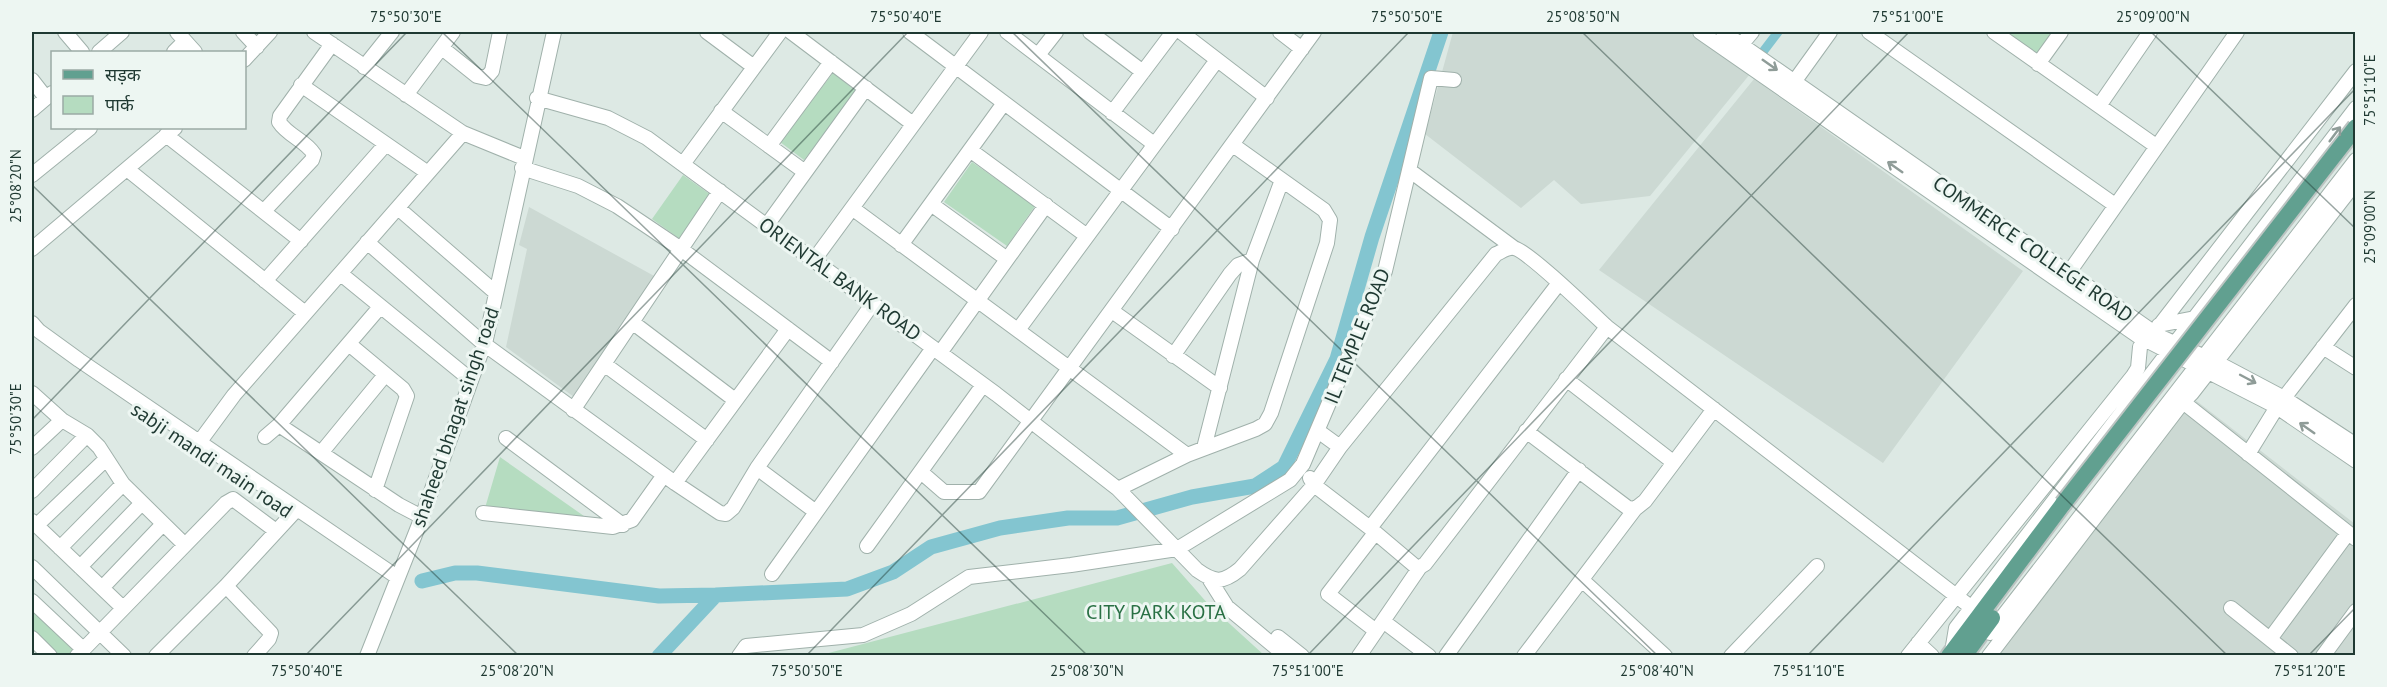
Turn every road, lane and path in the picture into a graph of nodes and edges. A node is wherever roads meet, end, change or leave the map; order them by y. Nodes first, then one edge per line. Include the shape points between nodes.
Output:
1 (65, 32) edge
2 (122, 32) edge
3 (243, 32) edge
4 (270, 32) edge
5 (314, 32) edge
6 (392, 32) edge
7 (453, 32) edge
8 (500, 32) edge
9 (707, 32) edge
10 (780, 32) edge
11 (791, 32) edge
12 (910, 32) edge
13 (981, 32) edge
14 (1006, 32) edge
15 (1056, 32) edge
16 (1090, 32) edge
17 (1173, 32) edge
18 (1181, 32) edge
19 (1280, 32) edge
20 (1700, 32) edge
21 (1723, 32) edge
22 (1752, 32) edge
23 (1830, 32) edge
24 (1869, 32) edge
25 (1994, 32) edge
26 (2061, 32) edge
27 (2150, 32) edge
28 (2236, 32) edge
29 (550, 33) edge
30 (181, 37) edge
31 (1307, 38) edge
32 (332, 44) junction
33 (257, 47) junction
34 (442, 48) junction
35 (1737, 49) junction
36 (81, 51) edge
37 (100, 51) edge
38 (174, 51) edge
39 (194, 51) edge
40 (1038, 56) junction
41 (246, 58) edge
42 (1217, 60) junction
43 (831, 62) junction
44 (2038, 64) junction
45 (956, 66) junction
46 (364, 67) junction
47 (754, 67) junction
48 (2355, 71) edge
49 (1143, 72) junction
50 (32, 80) edge
51 (1454, 80) dead end
52 (1794, 82) junction
53 (301, 85) junction
54 (866, 88) junction
55 (49, 95) edge
56 (406, 95) junction
57 (537, 98) junction
58 (1267, 98) junction
59 (1004, 103) junction
60 (2099, 106) junction
61 (2355, 108) edge
62 (32, 110) edge
63 (721, 111) junction
64 (1112, 113) junction
65 (914, 124) junction
66 (2355, 127) edge
67 (89, 129) edge
68 (171, 131) edge
69 (463, 134) junction
70 (386, 144) junction
71 (1154, 144) junction
72 (1233, 145) junction
73 (2355, 145) edge
74 (769, 146) junction
75 (2156, 146) junction
76 (970, 150) junction
77 (2355, 160) edge
78 (523, 163) junction
79 (683, 164) junction
80 (127, 169) junction
81 (1409, 170) junction
82 (805, 172) junction
83 (428, 173) junction
84 (32, 175) edge
85 (1282, 180) junction
86 (2355, 182) edge
87 (1120, 190) junction
88 (720, 191) junction
89 (931, 204) junction
90 (2115, 205) junction
91 (1046, 206) junction
92 (398, 207) junction
93 (852, 208) junction
94 (264, 211) junction
95 (767, 225) junction
96 (1172, 229) junction
97 (1087, 236) junction
98 (301, 241) junction
99 (367, 242) junction
100 (901, 245) junction
101 (32, 247) edge
102 (1514, 248) junction
103 (681, 249) junction
104 (1007, 259) junction
105 (814, 260) junction
106 (1252, 260) junction
107 (341, 274) junction
108 (2065, 279) junction
109 (266, 281) junction
110 (1559, 283) junction
111 (496, 293) junction
112 (977, 301) junction
113 (873, 303) junction
114 (2355, 305) edge
115 (381, 307) junction
116 (1112, 311) junction
117 (304, 313) junction
118 (2195, 318) junction
119 (632, 322) junction
120 (32, 323) edge
121 (1607, 327) junction
122 (788, 328) junction
123 (1018, 330) junction
124 (32, 334) edge
125 (2228, 335) junction
126 (2147, 340) junction
127 (349, 344) junction
128 (484, 344) junction
129 (2323, 347) junction
130 (2172, 348) junction
131 (936, 350) junction
132 (1173, 356) junction
133 (832, 362) junction
134 (604, 364) junction
135 (2205, 364) junction
136 (2355, 368) edge
137 (1070, 369) junction
138 (386, 375) junction
139 (2144, 379) junction
140 (471, 380) junction
141 (1566, 380) junction
142 (983, 385) junction
143 (1220, 388) junction
144 (32, 393) edge
145 (735, 400) junction
146 (2183, 402) junction
147 (2281, 402) junction
148 (1714, 409) junction
149 (573, 410) junction
150 (62, 420) junction
151 (1032, 422) junction
152 (279, 425) junction
153 (1318, 431) junction
154 (1526, 431) junction
155 (87, 435) junction
156 (265, 437) dead end
157 (506, 438) dead end
158 (707, 440) junction
159 (32, 445) edge
160 (198, 445) junction
161 (2355, 445) edge
162 (1340, 447) junction
163 (1204, 448) junction
164 (321, 453) junction
165 (2248, 454) junction
166 (1187, 455) junction
167 (106, 459) junction
168 (2355, 461) edge
169 (1673, 462) junction
170 (1303, 464) junction
171 (757, 468) junction
172 (1579, 471) junction
173 (921, 472) junction
174 (669, 479) junction
175 (123, 484) junction
176 (1281, 487) junction
177 (1310, 489) junction
178 (375, 490) junction
179 (32, 491) edge
180 (1122, 492) junction
181 (141, 504) junction
182 (1635, 508) junction
183 (2067, 508) junction
184 (295, 512) junction
185 (816, 512) junction
186 (483, 513) dead end
187 (422, 517) junction
188 (34, 523) edge
189 (163, 524) junction
190 (623, 525) junction
191 (1373, 530) junction
192 (276, 531) junction
193 (2352, 536) edge
194 (185, 545) junction
195 (867, 546) dead end
196 (60, 548) junction
197 (1177, 549) junction
198 (1817, 566) dead end
199 (32, 567) edge
200 (80, 567) junction
201 (1420, 567) junction
202 (772, 574) dead end
203 (1210, 580) junction
204 (1582, 580) junction
205 (395, 581) junction
206 (226, 586) junction
207 (102, 588) junction
208 (1223, 598) junction
209 (32, 601) edge
210 (1964, 602) junction
211 (123, 608) junction
212 (2231, 608) dead end
213 (2355, 611) edge
214 (1379, 626) junction
215 (100, 632) junction
216 (32, 638) edge
217 (2270, 639) junction
218 (1918, 643) junction
219 (80, 652) edge
220 (1959, 653) edge
221 (50, 656) edge
222 (124, 656) edge
223 (156, 656) edge
224 (254, 656) edge
225 (367, 656) edge
226 (739, 656) edge
227 (1286, 656) edge
228 (1302, 656) edge
229 (1359, 656) edge
230 (1429, 656) edge
231 (1446, 656) edge
232 (1524, 656) edge
233 (1665, 656) edge
234 (1731, 656) edge
235 (1908, 656) edge
236 (1932, 656) edge
237 (1989, 656) edge
238 (2291, 656) edge
239 (2323, 656) edge

1 - 36 street
2 - 37 street
3 - 33 street
4 - 33 street
5 - 32 street
6 - 46 street
7 - 34 street
8 - 34 street via 492,71 486,78 477,76
9 - 47 street
10 - 47 street
11 - 43 street
12 - 45 street
13 - 45 street
14 - 40 street
15 - 40 street
16 - 49 street
17 - 49 street
18 - 42 street
19 - 31 street
20 - 35 street
21 - 35 street, COMMERCE COLLEGE ROAD
22 - 35 street
23 - 52 street
24 - 90 street
25 - 44 street
26 - 44 street
27 - 60 street
28 - 75 street
29 - 57 street, shaheed bhagat singh road
30 - 38 street
30 - 39 street
31 - 58 street
32 - 46 street
32 - 53 street
33 - 41 street
34 - 56 street
35 -> 52 street, COMMERCE COLLEGE ROAD
108 -> 35 street
40 - 64 street
42 - 58 street
42 - 71 street
43 - 54 street
43 - 74 street
44 - 60 street
45 - 59 street
45 - 65 street
46 - 56 street
47 - 63 street
48 - 126 street
49 - 64 street
50 - 55 street
51 - 81 street, IL TEMPLE ROAD via 1431,78
52 - 108 street, COMMERCE COLLEGE ROAD
53 - 70 street
53 - 94 street via 279,122 314,154
54 - 65 street
54 - 82 street
55 - 62 street
56 - 69 street
57 - 78 street, shaheed bhagat singh road
57 - 79 street, ORIENTAL BANK ROAD via 608,118 647,138
58 - 72 street
59 - 76 street
59 - 87 street
60 - 75 street
118 -> 61 street
63 - 74 street
63 - 79 street
64 - 71 street
65 - 93 street
66 - 183 main road, bridge
67 - 84 street
68 - 80 street
68 - 94 street
69 - 78 street
69 - 83 street
70 - 83 street
70 - 98 street
71 - 87 street
72 - 85 street
72 - 96 street
73 - 183 main road
74 - 82 street
75 - 90 street
76 - 89 street
76 - 91 street
77 - 125 street
78 - 103 street via 617,206
78 - 111 street, shaheed bhagat singh road
79 - 88 street, ORIENTAL BANK ROAD
80 - 101 street
80 - 109 street
81 - 102 street
81 - 153 street, IL TEMPLE ROAD via 1385,272
82 - 95 street
83 - 92 street
85 - 106 street
85 - 163 street via 1324,210 1330,220 1327,243 1265,424
86 - 125 street
87 - 96 street
87 - 97 street
88 - 95 street, ORIENTAL BANK ROAD
88 - 103 street
89 - 100 street
89 - 104 street
90 - 108 street
91 - 97 street
91 - 104 street
92 - 99 street
92 - 111 street
93 - 100 street
93 - 105 street
94 - 98 street
95 - 105 street, ORIENTAL BANK ROAD
96 - 116 street
97 - 123 street
98 - 109 street
99 - 107 street
99 - 128 street
100 - 112 street
102 - 110 street
102 - 162 street via 1496,254
103 - 119 street
103 - 122 street
104 - 112 street
105 - 113 street, ORIENTAL BANK ROAD
106 - 132 street via 1230,274
106 - 143 street
107 - 115 street
107 - 117 street
108 - 126 street
109 - 117 street
110 - 121 street
110 - 191 street
111 - 128 street, shaheed bhagat singh road
112 - 123 street
112 - 131 street
113 - 131 street, ORIENTAL BANK ROAD
113 - 133 street
114 - 129 street
115 - 127 street
115 - 140 street
116 - 132 street
116 - 137 street
117 - 160 street
118 - 126 street
118 - 130 street
119 - 134 street
119 - 145 street
120 - 160 street
121 - 141 street
121 - 148 street
122 - 133 street
122 - 145 street
123 - 137 street
124 - 160 street, sabji mandi main road
125 - 135 street
126 - 130 street
126 - 139 street
126 - 210 street via 2133,376
127 - 138 street
127 - 152 street
128 - 140 street, shaheed bhagat singh road
128 - 149 street
129 - 136 street
129 - 147 street
130 - 135 street
130 - 139 street
131 - 142 street, ORIENTAL BANK ROAD
131 - 185 street
132 - 143 street
133 - 171 street
134 - 149 street
134 - 158 street
135 - 146 street
135 - 147 street
135 - 220 street via 1981,644
137 - 151 street
137 - 166 street
138 - 164 street
138 - 178 street via 407,396
139 - 210 street
140 - 187 street, shaheed bhagat singh road
141 - 154 street
141 - 169 street
142 - 151 street, ORIENTAL BANK ROAD
142 - 173 street
143 - 163 street
144 - 150 street
145 - 158 street
146 - 165 street
146 - 237 street
147 - 161 street
147 - 165 street
168 -> 147 street
148 - 169 street
148 - 210 street
149 - 174 street
150 - 155 street
150 - 159 street
151 - 173 street via 979,492 944,492
151 - 180 street, ORIENTAL BANK ROAD
152 - 156 street
152 - 164 street
153 - 162 street
153 - 170 street, IL TEMPLE ROAD
154 - 172 street
154 - 201 street
155 - 167 street
155 - 179 street
157 - 190 street
158 - 174 street
160 - 184 street, sabji mandi main road
162 - 177 street
163 - 166 street
164 - 178 street
165 - 193 street
166 - 180 street
167 - 175 street
167 - 188 street
169 - 182 street via 1645,501
170 - 176 street, IL TEMPLE ROAD
170 - 177 street
171 - 174 street via 726,514
171 - 185 street
172 - 182 street via 1628,508
172 - 231 street
173 - 195 street
174 - 190 street
175 - 181 street
175 - 196 street
176 - 177 street
176 - 197 street, IL TEMPLE ROAD
177 - 191 street
177 - 203 street via 1240,569 1228,579
178 - 187 street
180 - 197 street, ORIENTAL BANK ROAD
181 - 189 street
181 - 200 street
182 - 204 street
183 - 220 main road
184 - 192 street
184 - 205 street, sabji mandi main road
185 - 202 street
186 - 190 street via 606,528
187 - 205 street, shaheed bhagat singh road
188 - 196 street
189 - 194 street
189 - 207 street
191 - 201 street
191 - 214 street via 1328,594
192 - 194 street via 233,499
192 - 206 street
193 - 217 street
194 - 211 street
196 - 200 street
197 - 203 street, ORIENTAL BANK ROAD
197 - 226 street via 969,577 911,614 863,635 746,646
198 - 234 street
199 - 215 street
200 - 207 street
201 - 214 street
203 - 208 street, ORIENTAL BANK ROAD
204 - 232 street
204 - 233 street
205 - 225 street, shaheed bhagat singh road
206 - 223 street
206 - 224 street via 271,633
207 - 211 street
208 - 227 street, ORIENTAL BANK ROAD via 1227,607
208 - 228 street
209 - 219 street
210 - 218 street
210 - 220 street via 1956,628
211 - 215 street
212 - 217 street
213 - 239 street
214 - 229 street
214 - 230 street
215 - 219 street
215 - 222 street
216 - 221 street
217 - 238 street
218 - 235 street
218 - 236 street

